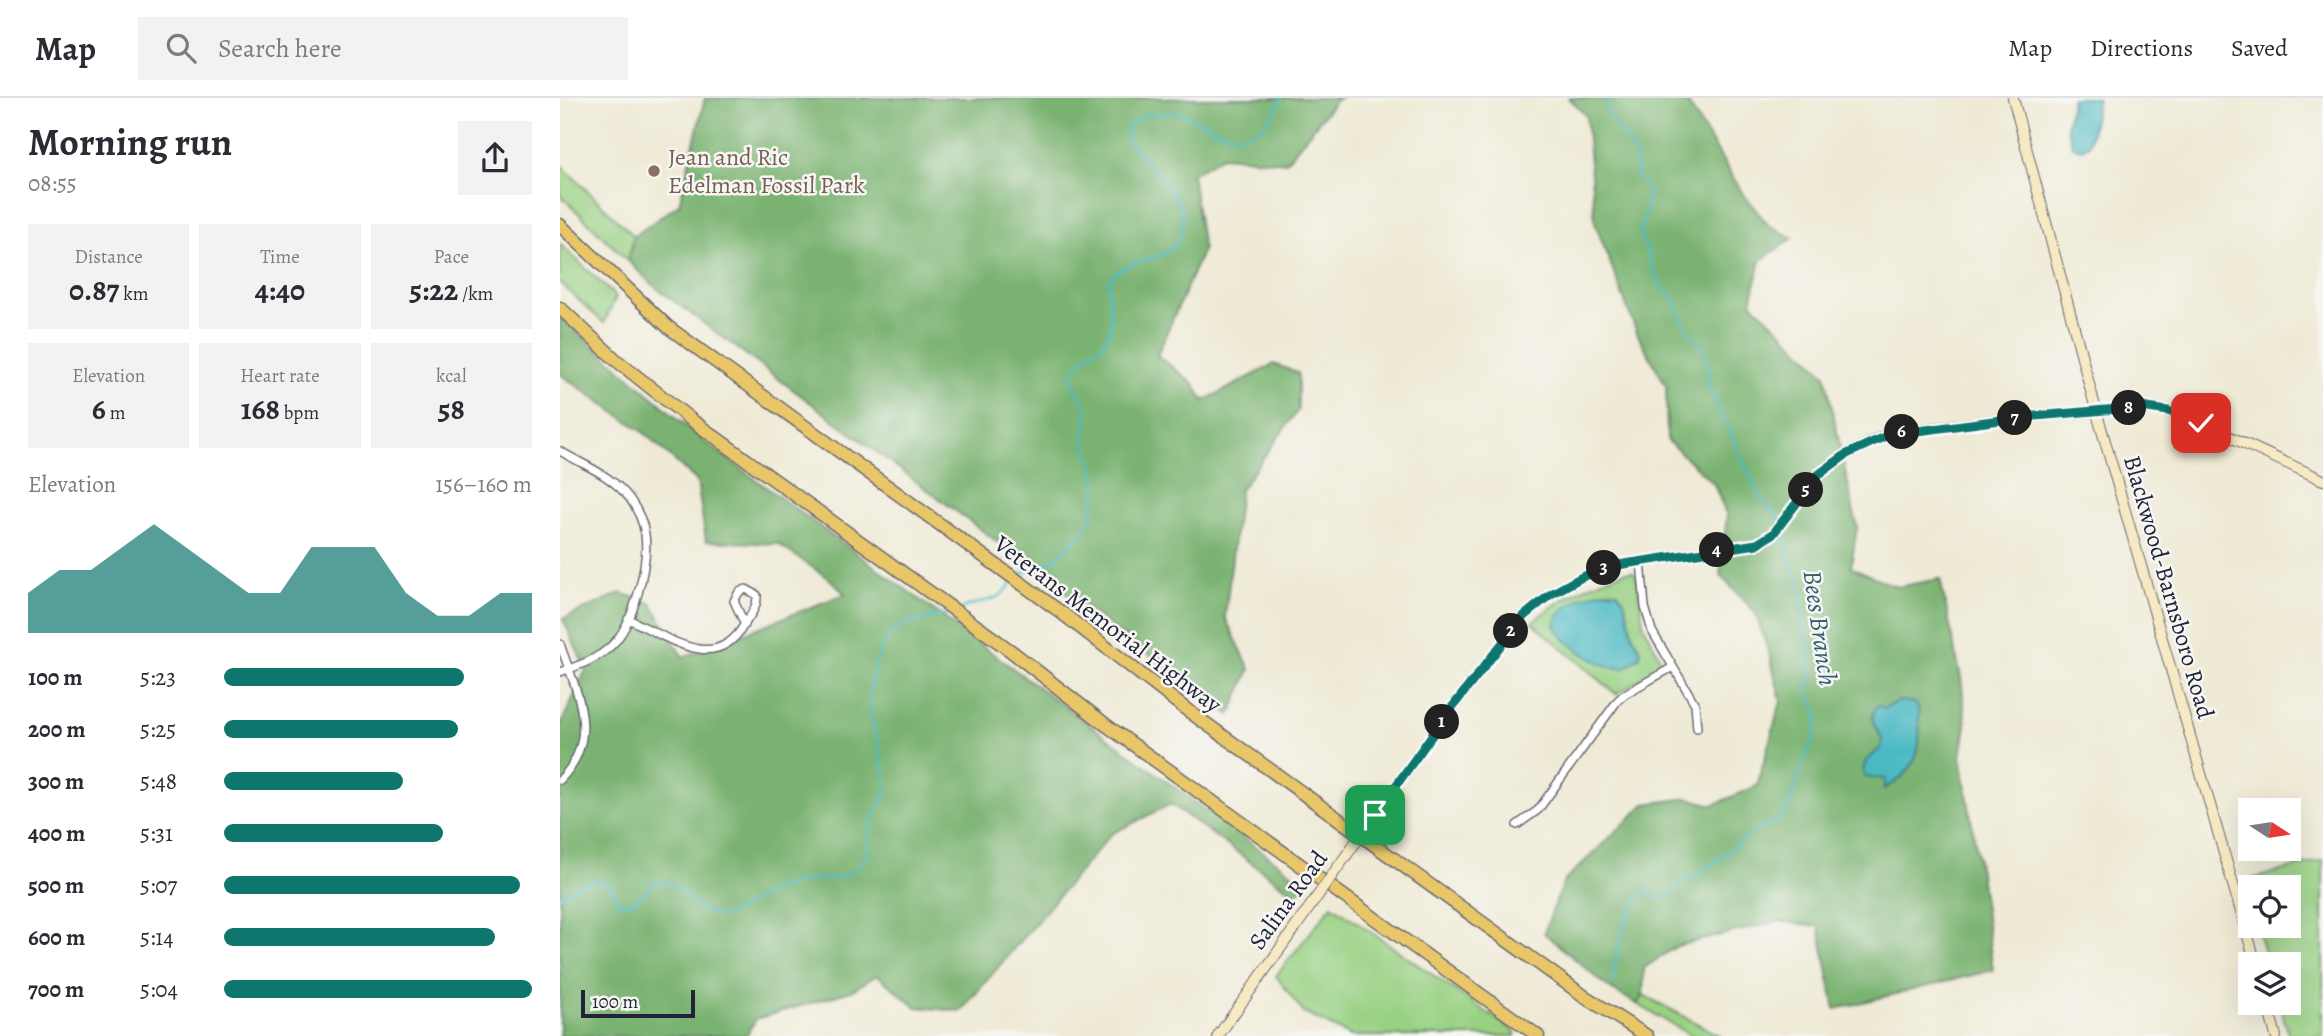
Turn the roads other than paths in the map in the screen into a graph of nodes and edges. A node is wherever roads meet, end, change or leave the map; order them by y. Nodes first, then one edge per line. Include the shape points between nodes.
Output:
1 (2013, 98) edge
2 (560, 225) edge
3 (560, 308) edge
4 (2096, 410) junction
5 (560, 451) edge
6 (2323, 480) edge
7 (1641, 561) junction
8 (628, 619) junction
9 (745, 625) junction
10 (560, 643) edge
11 (1673, 667) junction
12 (569, 669) junction
13 (560, 672) edge
14 (1697, 728) dead end
15 (560, 780) edge
16 (1517, 825) dead end
17 (2253, 952) edge
18 (2270, 1015) edge
19 (1218, 1036) edge
20 (1538, 1036) edge
21 (1647, 1036) edge
22 (2276, 1036) edge

1 - 4 street, Blackwood-Barnsboro Road
2 - 21 highway, Veterans Memorial Highway via 668,327 1062,613 1182,707 1584,996
3 - 20 highway via 690,419
4 - 6 street, Salina Road via 2150,408 2176,413
4 - 7 street, Salina Road via 1888,435 1825,469 1779,526 1750,547
4 - 17 street, Blackwood-Barnsboro Road
5 - 8 street via 607,476 631,500 640,517 645,532 644,564
7 - 11 street via 1648,621
7 - 19 street, Salina Road, bridge via 1582,577 1524,616 1450,710
8 - 9 street via 708,651 725,647
8 - 12 street via 612,645
9 - 9 street via 758,600 746,589 734,601
10 - 12 street
11 - 14 street via 1695,704
11 - 16 street via 1618,701 1538,810
12 - 13 street
12 - 15 street via 584,728 577,756
18 - 22 street

